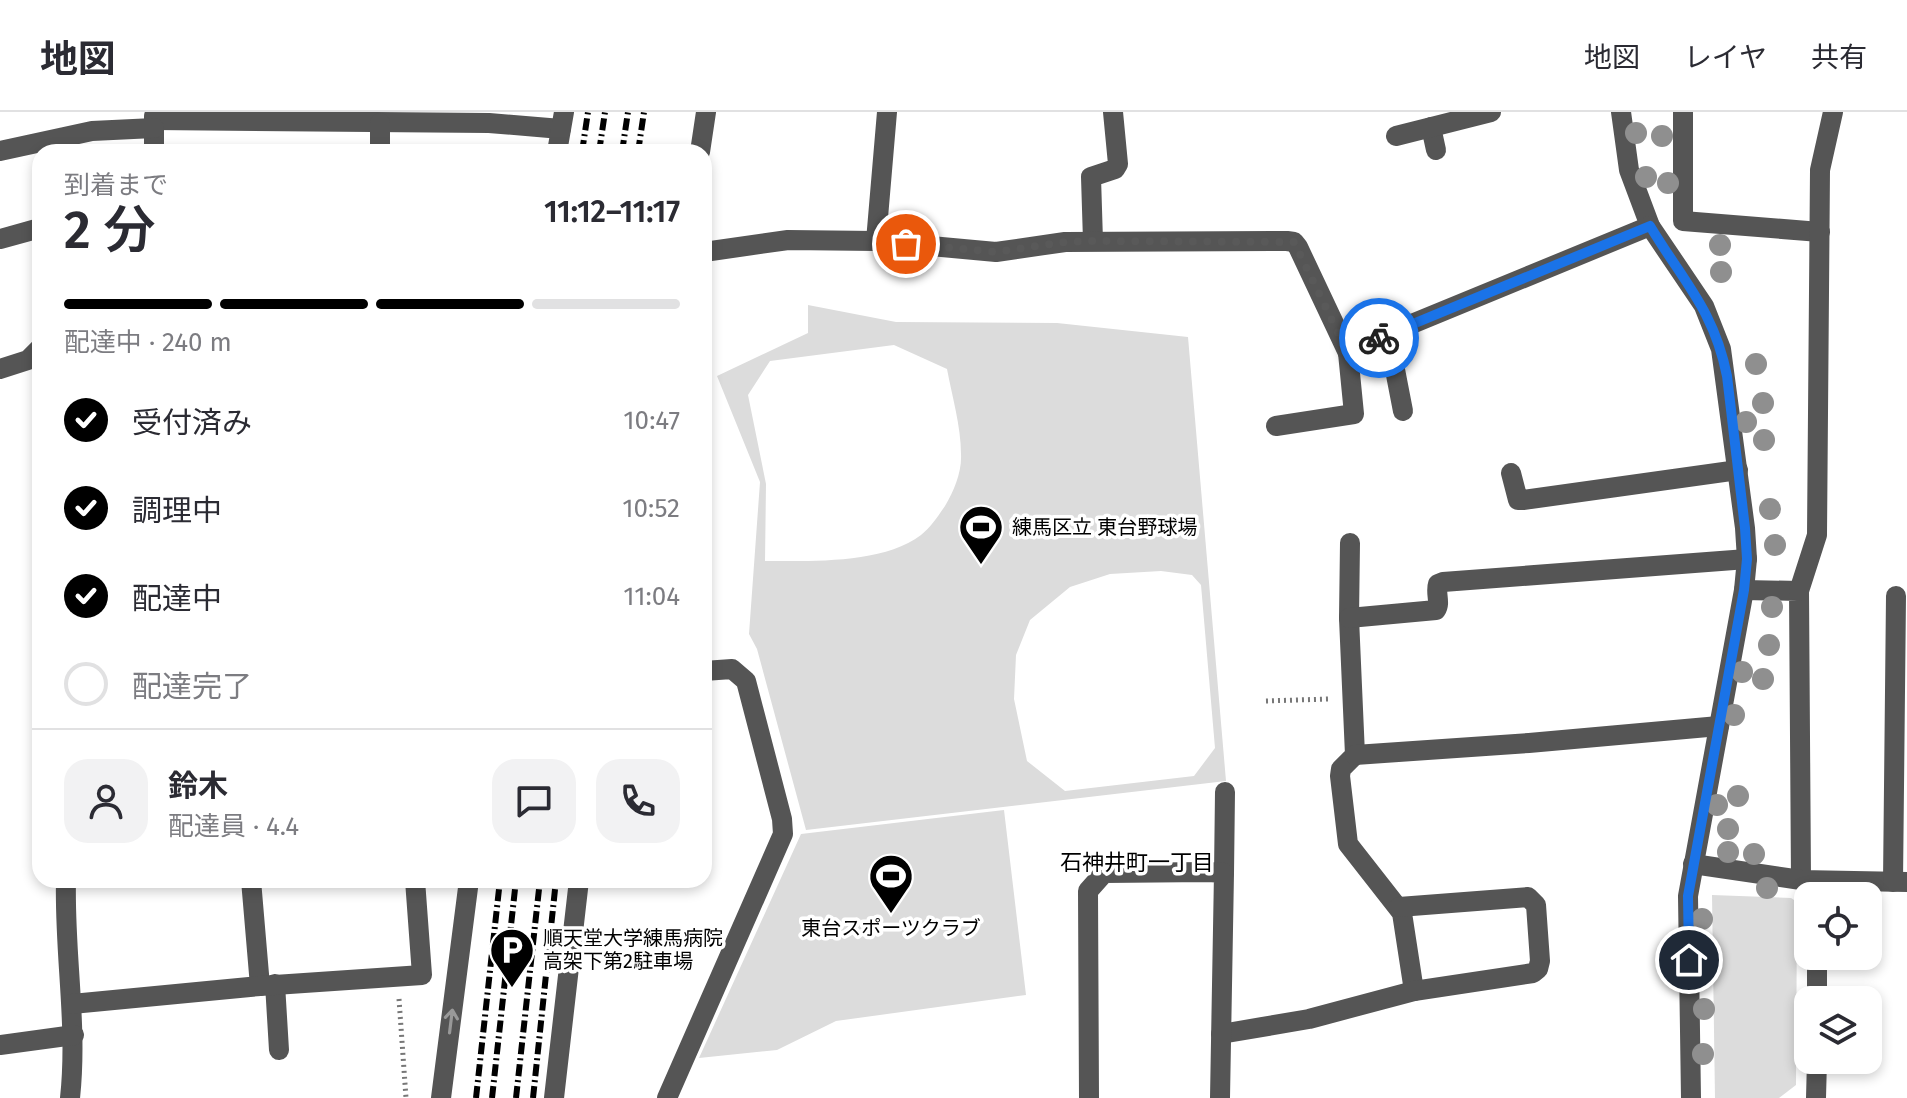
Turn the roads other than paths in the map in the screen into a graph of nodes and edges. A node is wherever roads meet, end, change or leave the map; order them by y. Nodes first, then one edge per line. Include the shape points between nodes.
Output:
1 (706, 112) edge
2 (887, 112) edge
3 (1113, 112) edge
4 (1491, 112) edge
5 (1621, 112) edge
6 (1683, 112) edge
7 (1833, 112) edge
8 (343, 117) edge
9 (489, 118) edge
10 (154, 120) edge
11 (562, 120) edge
12 (380, 123) junction
13 (1431, 127) junction
14 (1396, 136) dead end
15 (32, 144) edge
16 (32, 144) edge
17 (154, 144) edge
18 (380, 144) edge
19 (558, 144) edge
20 (701, 144) edge
21 (1436, 150) dead end
22 (0, 151) edge
23 (1683, 221) junction
24 (32, 230) edge
25 (1653, 231) junction
26 (1820, 232) junction
27 (0, 239) edge
28 (876, 241) junction
29 (1093, 241) junction
30 (712, 251) edge
31 (1385, 335) junction
32 (1348, 353) junction
33 (32, 356) edge
34 (0, 369) edge
35 (1403, 411) dead end
36 (1276, 426) dead end
37 (1738, 470) junction
38 (1511, 473) dead end
39 (1350, 543) dead end
40 (1747, 559) junction
41 (1744, 590) junction
42 (1799, 591) junction
43 (1896, 596) dead end
44 (1349, 618) junction
45 (712, 670) edge
46 (1719, 726) junction
47 (1355, 755) junction
48 (1225, 792) dead end
49 (1693, 864) junction
50 (1224, 873) junction
51 (1795, 882) edge
52 (1812, 882) edge
53 (1900, 882) edge
54 (66, 888) edge
55 (252, 888) edge
56 (416, 888) edge
57 (468, 888) edge
58 (578, 888) edge
59 (1399, 907) junction
60 (457, 973) junction
61 (422, 975) junction
62 (267, 985) junction
63 (1414, 991) junction
64 (72, 1004) junction
65 (1221, 1034) junction
66 (74, 1035) junction
67 (0, 1045) edge
68 (279, 1050) dead end
69 (1817, 1074) edge
70 (70, 1098) edge
71 (441, 1098) edge
72 (554, 1098) edge
73 (667, 1098) edge
74 (1089, 1098) edge
75 (1220, 1098) edge
76 (1691, 1098) edge
77 (1816, 1098) edge

1 - 20 street
2 - 28 street
3 - 29 street via 1118,164 1091,177
4 - 13 street
5 - 25 street via 1629,170
6 - 23 street
7 - 26 street via 1820,170
8 - 10 street
8 - 12 street
9 - 11 street
9 - 12 street
10 - 16 street
10 - 17 street
11 - 19 street
12 - 18 street
13 - 14 street
13 - 21 street
15 - 22 street
23 - 25 street
23 - 26 street
24 - 27 street
25 - 31 street
25 - 37 street via 1704,306 1721,349
26 - 42 street via 1817,535
28 - 29 street via 996,252
28 - 30 street via 788,240
29 - 32 street via 1294,242
31 - 32 street
31 - 35 street
32 - 36 street via 1354,414
33 - 34 street
37 - 38 street via 1523,500 1516,496
37 - 40 street
39 - 44 street
40 - 41 street
40 - 44 street via 1443,582 1436,589 1436,610
41 - 42 street
41 - 46 street
42 - 52 street
43 - 53 street
44 - 47 street
45 - 73 street via 732,669 746,681 783,834
46 - 47 street
46 - 49 street
47 - 59 street via 1341,769 1348,844
48 - 50 street
49 - 51 street
49 - 76 street via 1688,896
50 - 65 street
50 - 74 street via 1104,873 1088,891
54 - 64 street
55 - 62 street
56 - 61 street
57 - 60 street
58 - 72 street
59 - 63 street
59 - 63 street via 1528,897 1536,905 1540,961 1533,973
60 - 61 street
71 -> 60 street
61 - 62 street
62 - 64 street
62 - 68 street
63 - 65 street via 1309,1019
64 - 66 street
65 - 75 street
66 - 67 street
66 - 70 street
69 - 77 street

